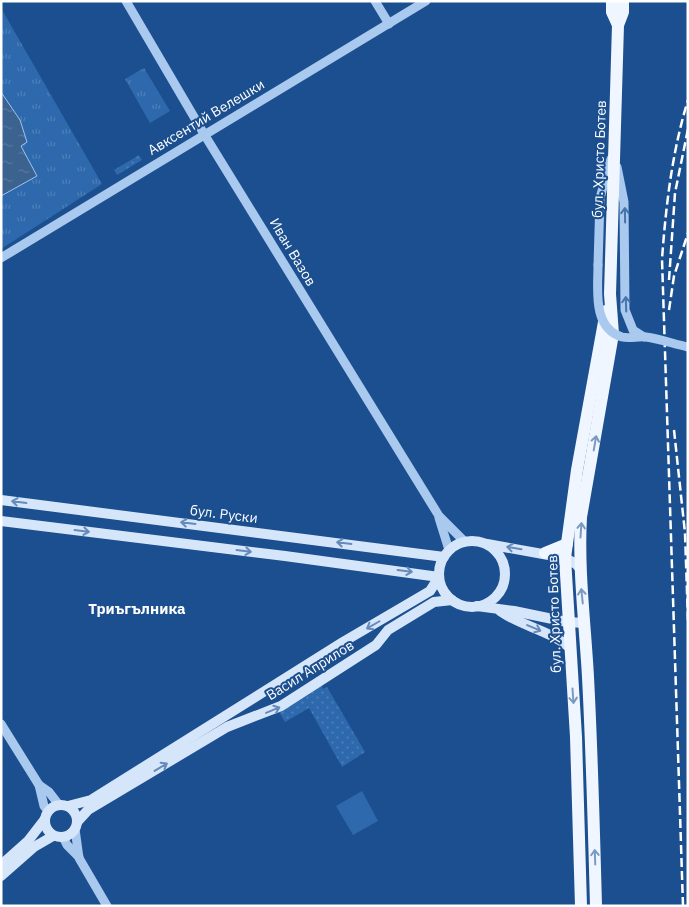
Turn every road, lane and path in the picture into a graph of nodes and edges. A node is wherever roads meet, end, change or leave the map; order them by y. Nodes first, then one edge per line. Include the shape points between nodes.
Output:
1 (126, 1) edge
2 (375, 1) edge
3 (426, 1) edge
4 (612, 1) edge
5 (623, 1) edge
6 (389, 24) junction
7 (618, 25) junction
8 (204, 134) junction
9 (614, 152) junction
10 (1, 258) edge
11 (610, 294) junction
12 (644, 337) junction
13 (688, 348) edge
14 (1, 500) edge
15 (438, 516) junction
16 (1, 521) edge
17 (465, 542) junction
18 (484, 543) junction
19 (567, 544) junction
20 (545, 553) junction
21 (446, 554) junction
22 (565, 558) junction
23 (580, 570) junction
24 (439, 577) junction
25 (452, 600) junction
26 (476, 606) junction
27 (499, 610) junction
28 (567, 622) junction
29 (585, 623) junction
30 (569, 647) junction
31 (1, 724) edge
32 (39, 785) junction
33 (64, 806) junction
34 (46, 815) junction
35 (76, 825) junction
36 (58, 837) junction
37 (79, 858) junction
38 (1, 865) edge
39 (1, 876) edge
40 (106, 906) edge
41 (581, 906) edge
42 (596, 906) edge

1 - 8 street, Иван Вазов
2 - 6 street
3 - 6 street, Авксентий Велешки
4 - 7 main road, бул. Христо Ботев via 612,12
5 - 7 main road, бул. Христо Ботев
6 - 8 street, Авксентий Велешки
7 - 9 main road, бул. Христо Ботев
8 - 10 street, Авксентий Велешки
8 - 15 street, Иван Вазов
9 - 11 main road, бул. Христо Ботев
12 -> 9 street via 633,330 627,317 624,202
9 - 12 street, bridge via 600,198 598,307 610,330 622,337
11 - 19 main road, бул. Христо Ботев via 577,470
23 -> 11 main road, бул. Христо Ботев via 581,516 613,334
12 - 13 street, bridge
21 -> 14 main road, бул. Руски
15 - 17 street, Иван Вазов
15 - 21 street, Иван Вазов
16 -> 24 main road
17 - 18 main road
17 - 21 main road
20 -> 18 main road
18 - 26 main road via 501,558 504,581 497,595
19 - 20 main road
19 - 22 main road, бул. Христо Ботев
20 - 22 main road
21 - 24 main road
22 - 23 main road
22 - 28 main road, бул. Христо Ботев
29 -> 23 main road, бул. Христо Ботев
24 - 25 main road via 444,591
24 -> 33 main road, Васил Априлов via 430,591 342,642 90,800
25 - 26 main road
35 -> 25 main road, Васил Априлов via 98,804 227,727 282,706 376,645 388,630 434,602
26 - 27 main road
27 - 28 main road via 514,610
27 -> 30 main road via 560,639
28 - 29 main road
28 - 30 main road, бул. Христо Ботев
42 -> 29 main road, бул. Христо Ботев
30 -> 41 main road, бул. Христо Ботев via 576,738
31 - 32 street
32 - 33 street
32 - 34 street
33 - 34 main road
33 - 35 main road via 73,810
34 - 36 main road via 46,827
34 - 38 main road via 28,841
35 - 36 main road
35 - 37 street
36 - 37 street
36 - 39 main road via 34,847
37 - 40 street

